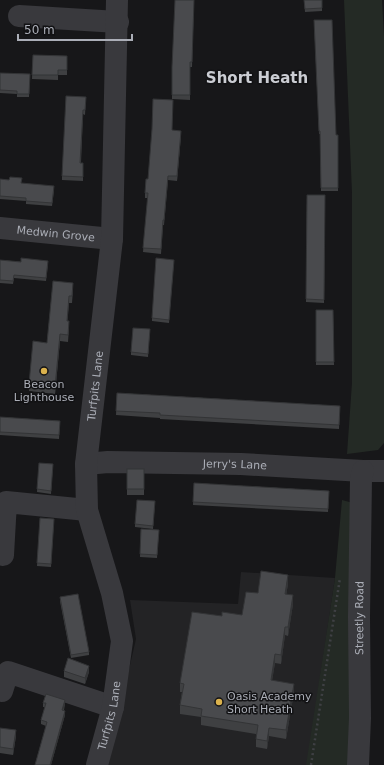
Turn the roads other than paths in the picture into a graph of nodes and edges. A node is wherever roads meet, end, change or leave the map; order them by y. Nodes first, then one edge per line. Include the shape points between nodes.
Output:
1 (118, 0) edge
2 (19, 16) dead end
3 (118, 22) junction
4 (0, 228) edge
5 (112, 239) junction
6 (86, 464) junction
7 (373, 471) edge
8 (87, 510) junction
9 (3, 555) dead end
10 (2, 691) dead end
11 (113, 707) junction
12 (97, 765) edge
13 (358, 765) edge

1 - 3 street, Turfpits Lane
2 - 3 street
3 - 5 street, Turfpits Lane
4 - 5 street, Medwin Grove
5 - 6 street, Turfpits Lane
6 - 7 street, Jerry's Lane via 241,464
6 - 8 street, Turfpits Lane
7 - 13 street, Streetly Road via 361,479
8 - 9 street via 6,502
8 - 11 street, Turfpits Lane via 112,593 122,641
10 - 11 street via 8,672
11 - 12 street, Turfpits Lane

